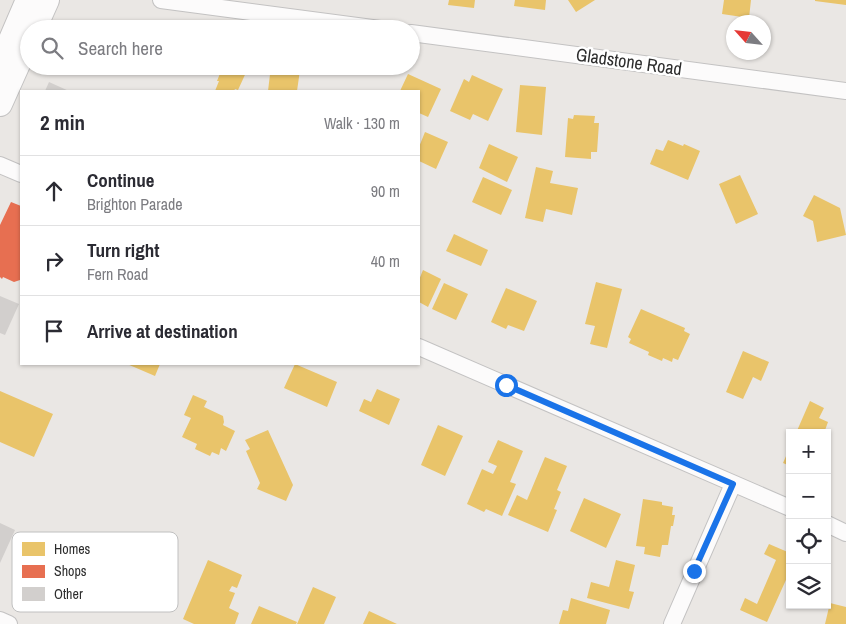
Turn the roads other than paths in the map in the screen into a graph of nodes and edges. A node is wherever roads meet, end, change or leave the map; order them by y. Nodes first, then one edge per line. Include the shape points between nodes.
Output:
1 (28, 0) edge
2 (46, 0) edge
3 (161, 0) edge
4 (38, 20) edge
5 (312, 20) edge
6 (420, 34) edge
7 (20, 60) edge
8 (0, 65) edge
9 (846, 91) edge
10 (0, 104) edge
11 (0, 165) edge
12 (20, 174) edge
13 (420, 347) edge
14 (733, 484) junction
15 (786, 506) edge
16 (831, 526) edge
17 (845, 531) edge
18 (0, 620) edge
19 (9, 624) edge
20 (672, 624) edge

1 - 8 main road
2 - 4 main road
3 - 5 street
6 - 9 street, Gladstone Road
7 - 10 main road
11 - 12 street
13 - 14 street
14 - 15 street
14 - 20 street
16 - 17 street
18 - 19 street

